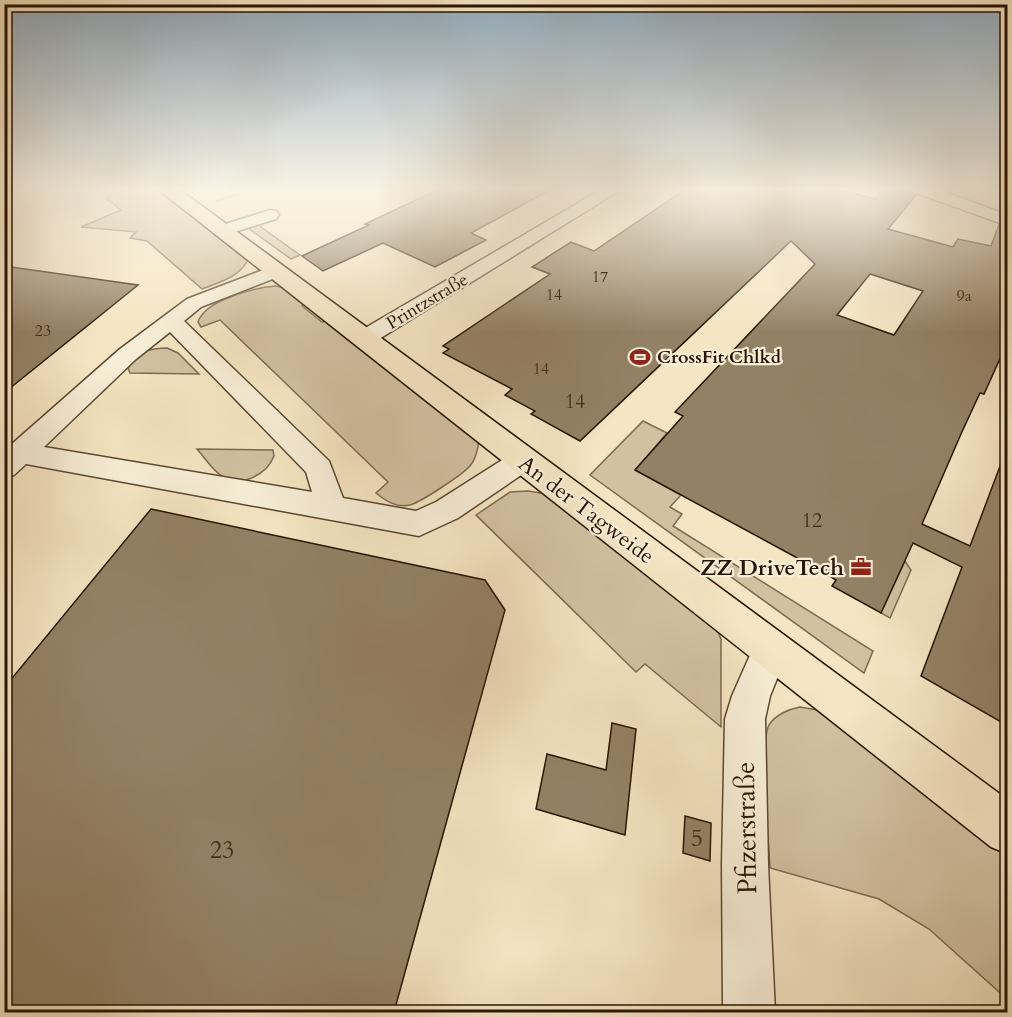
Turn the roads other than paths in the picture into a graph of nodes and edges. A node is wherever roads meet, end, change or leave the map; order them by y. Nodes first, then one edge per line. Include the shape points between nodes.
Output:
1 (229, 236) edge
2 (535, 236) edge
3 (276, 271) junction
4 (171, 321) junction
5 (363, 339) junction
6 (523, 460) junction
7 (13, 461) edge
8 (332, 507) junction
9 (771, 649) junction
10 (1008, 830) edge
11 (749, 1012) edge

1 - 3 main road, An der Tagweide
2 - 5 street, Printzstraße
3 - 4 street via 194,303
3 - 5 main road, An der Tagweide
4 - 7 street via 128,354
4 - 8 street via 319,468
5 - 6 main road, An der Tagweide
6 - 8 street via 419,524
6 - 9 main road, An der Tagweide
7 - 8 street
9 - 10 main road, An der Tagweide
9 - 11 street, Pfizerstraße via 745,719

